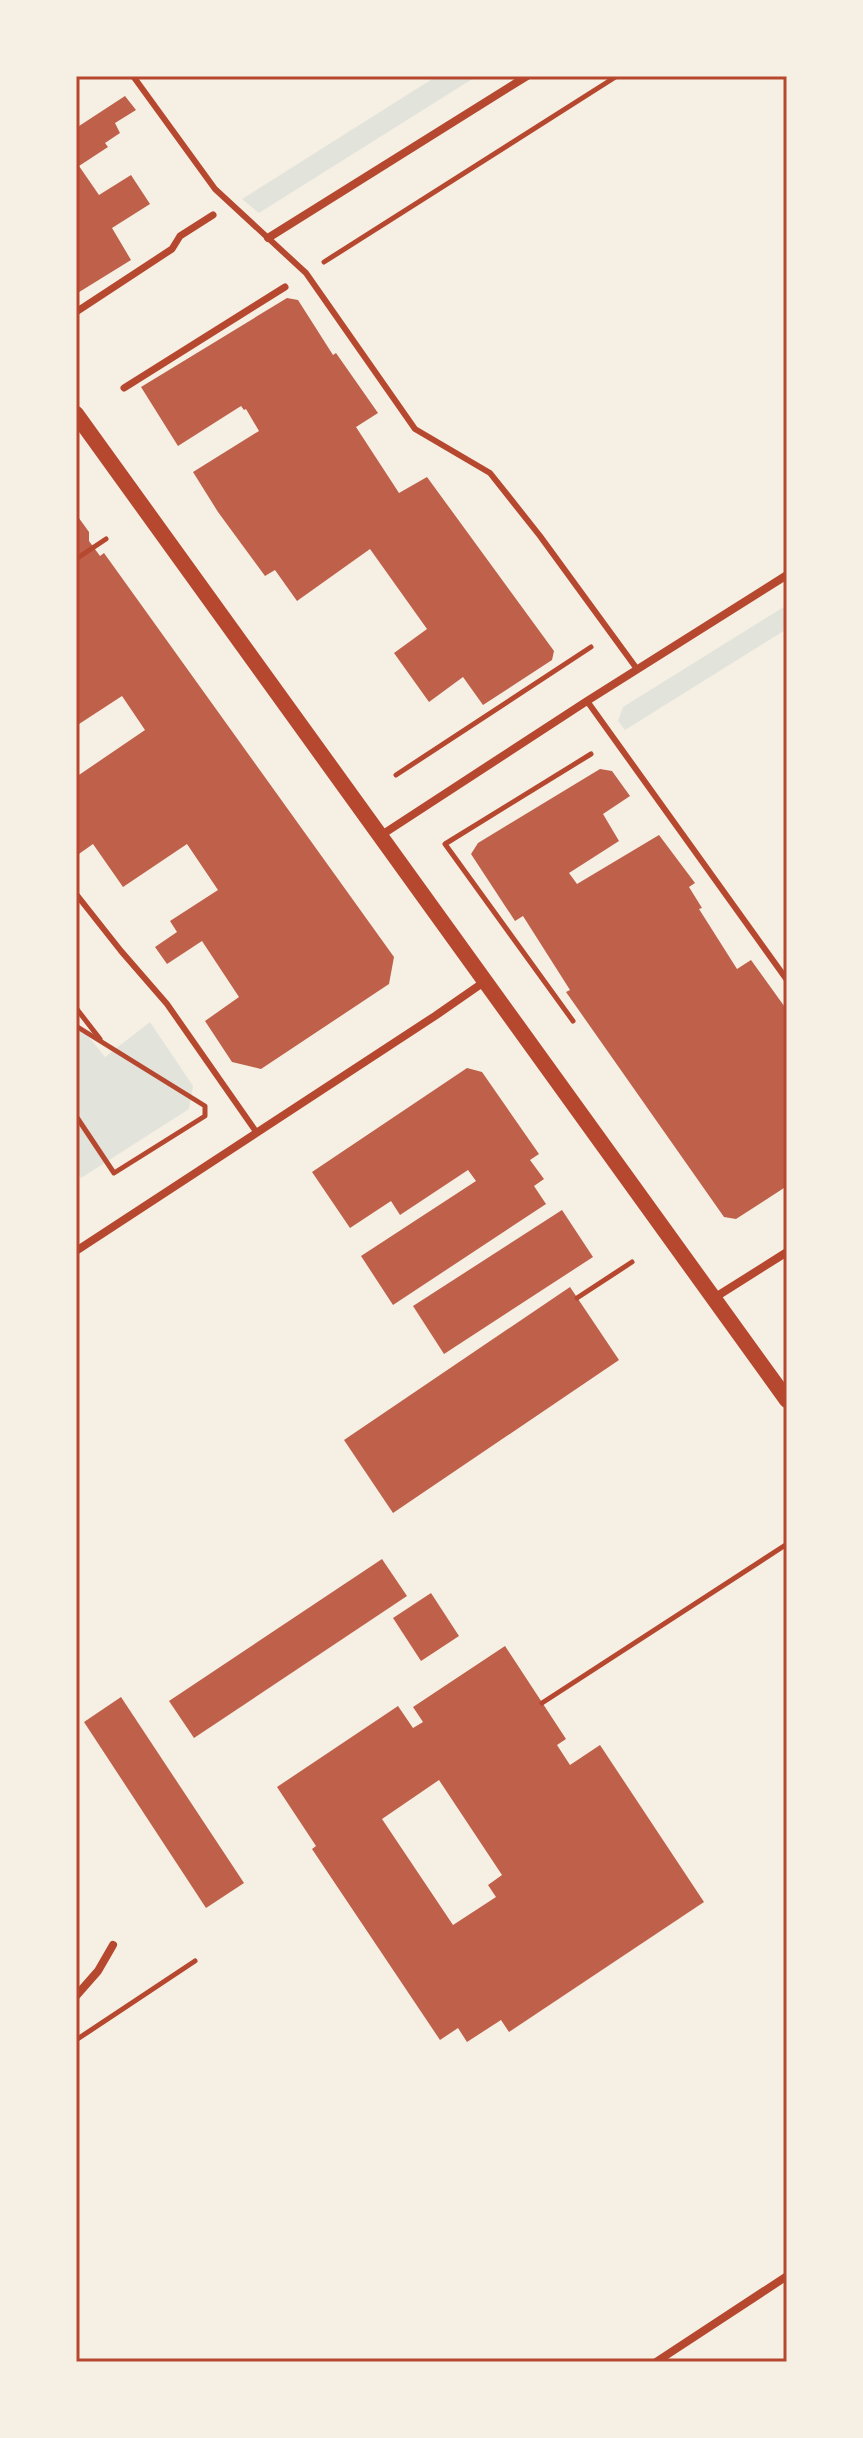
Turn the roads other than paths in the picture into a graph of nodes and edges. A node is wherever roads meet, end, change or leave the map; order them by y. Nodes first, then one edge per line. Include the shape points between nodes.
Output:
1 (133, 76) edge
2 (527, 76) edge
3 (213, 215) dead end
4 (268, 238) junction
5 (285, 287) dead end
6 (76, 312) edge
7 (124, 388) dead end
8 (76, 414) edge
9 (787, 575) edge
10 (637, 669) junction
11 (587, 701) junction
12 (379, 836) junction
13 (76, 894) edge
14 (787, 980) edge
15 (484, 982) junction
16 (257, 1134) junction
17 (76, 1251) edge
18 (787, 1252) edge
19 (714, 1299) junction
20 (787, 1400) edge
21 (113, 1945) dead end
22 (76, 1996) edge
23 (787, 2276) edge
24 (656, 2362) edge

1 - 4 lane via 215,189
2 - 4 street
3 - 6 street via 180,236 172,249
4 - 10 lane via 306,273 415,429 490,473
5 - 7 street
8 - 12 main road
9 - 10 street
10 - 11 street
11 - 12 street
11 - 14 lane
12 - 15 main road
13 - 16 lane via 167,1004
15 - 16 street
15 - 19 main road
16 - 17 street
18 - 19 street
19 - 20 main road
21 - 22 street
23 - 24 street

